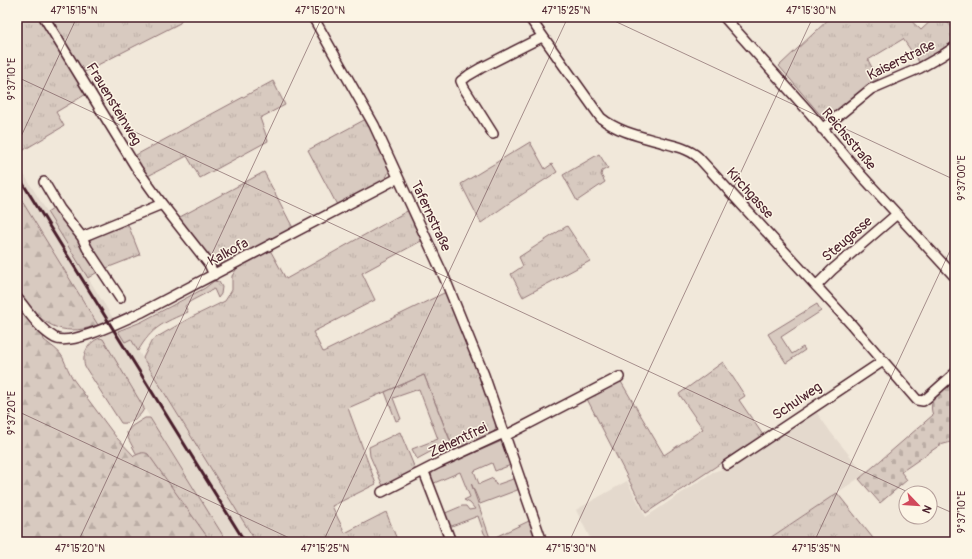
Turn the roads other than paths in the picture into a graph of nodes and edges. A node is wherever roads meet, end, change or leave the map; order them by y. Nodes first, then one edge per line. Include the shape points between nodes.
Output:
1 (44, 17) edge
2 (313, 17) edge
3 (528, 17) edge
4 (724, 17) edge
5 (542, 37) junction
6 (955, 47) edge
7 (822, 129) junction
8 (493, 134) dead end
9 (398, 178) junction
10 (44, 182) dead end
11 (162, 204) junction
12 (897, 214) junction
13 (82, 238) junction
14 (214, 275) junction
15 (955, 277) edge
16 (816, 286) junction
17 (17, 298) edge
18 (120, 298) dead end
19 (883, 361) junction
20 (955, 373) edge
21 (619, 378) dead end
22 (505, 434) junction
23 (727, 465) dead end
24 (424, 472) junction
25 (382, 492) dead end
26 (451, 542) edge
27 (542, 542) edge

1 - 11 street, Frauensteinweg via 129,156
2 - 9 street, Tafernstraße via 374,125
3 - 5 street, Kirchgasse
4 - 7 street, Reichsstraße
5 - 8 street via 461,81
5 - 16 street, Kirchgasse via 601,118 624,131 694,153
6 - 7 street, Kaiserstraße via 920,68 871,89
7 - 12 street, Reichsstraße
9 - 14 street, Kalkofa
9 - 22 street, Tafernstraße via 450,290
10 - 13 street
11 - 13 street
11 - 14 street, Frauensteinweg via 209,264
12 - 15 street, Reichsstraße
12 - 16 street, Steugasse
13 - 18 street
14 - 17 street, Kalkofa via 142,312 72,340 54,338 41,327
16 - 19 street, Kirchgasse
19 - 20 street, Kirchgasse via 920,402
19 - 23 street, Schulweg
21 - 22 street
22 - 24 street, Zehentfrei
22 - 27 street, Tafernstraße
24 - 25 street, Zehentfrei
24 - 26 street, Zehentfrei

